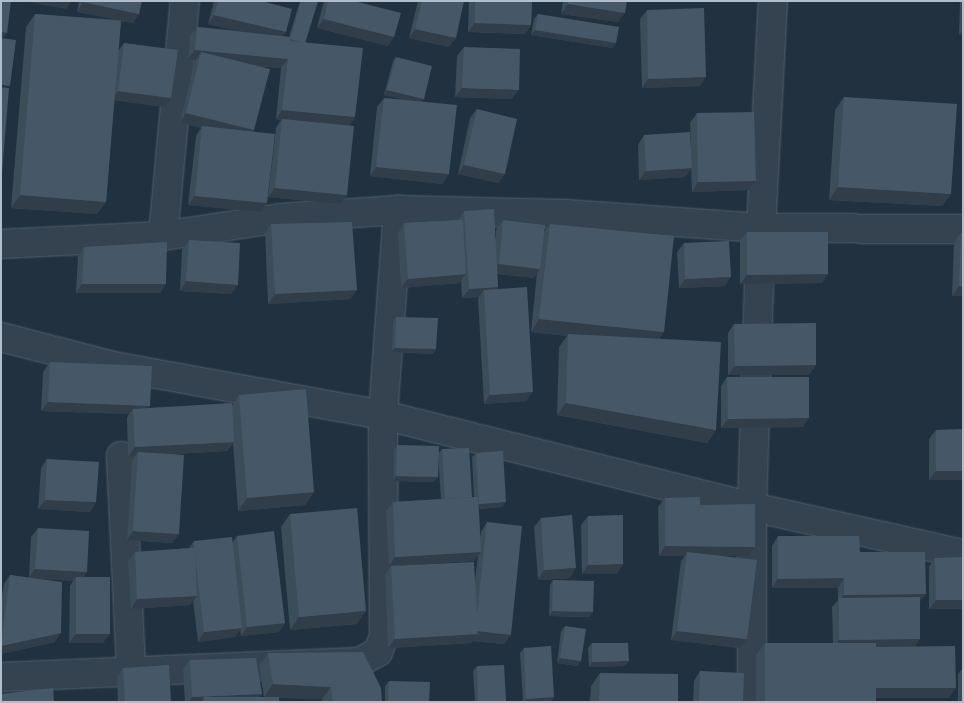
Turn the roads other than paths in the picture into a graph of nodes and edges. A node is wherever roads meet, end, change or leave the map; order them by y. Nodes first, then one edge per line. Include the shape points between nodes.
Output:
1 (185, 1) edge
2 (773, 1) edge
3 (398, 210) junction
4 (761, 228) junction
5 (963, 229) edge
6 (163, 236) junction
7 (1, 244) edge
8 (1, 337) edge
9 (383, 415) junction
10 (121, 456) dead end
11 (752, 507) junction
12 (963, 554) edge
13 (131, 670) junction
14 (1, 677) edge
15 (752, 702) edge

1 - 6 street
2 - 4 street
3 - 4 street via 565,214
3 - 6 street via 281,218
3 - 9 street
4 - 5 street
4 - 11 street
6 - 7 street
8 - 9 street via 113,366
9 - 11 street
9 - 13 street via 384,636 378,652 360,662
10 - 13 street
11 - 12 street
11 - 15 street
13 - 14 street

